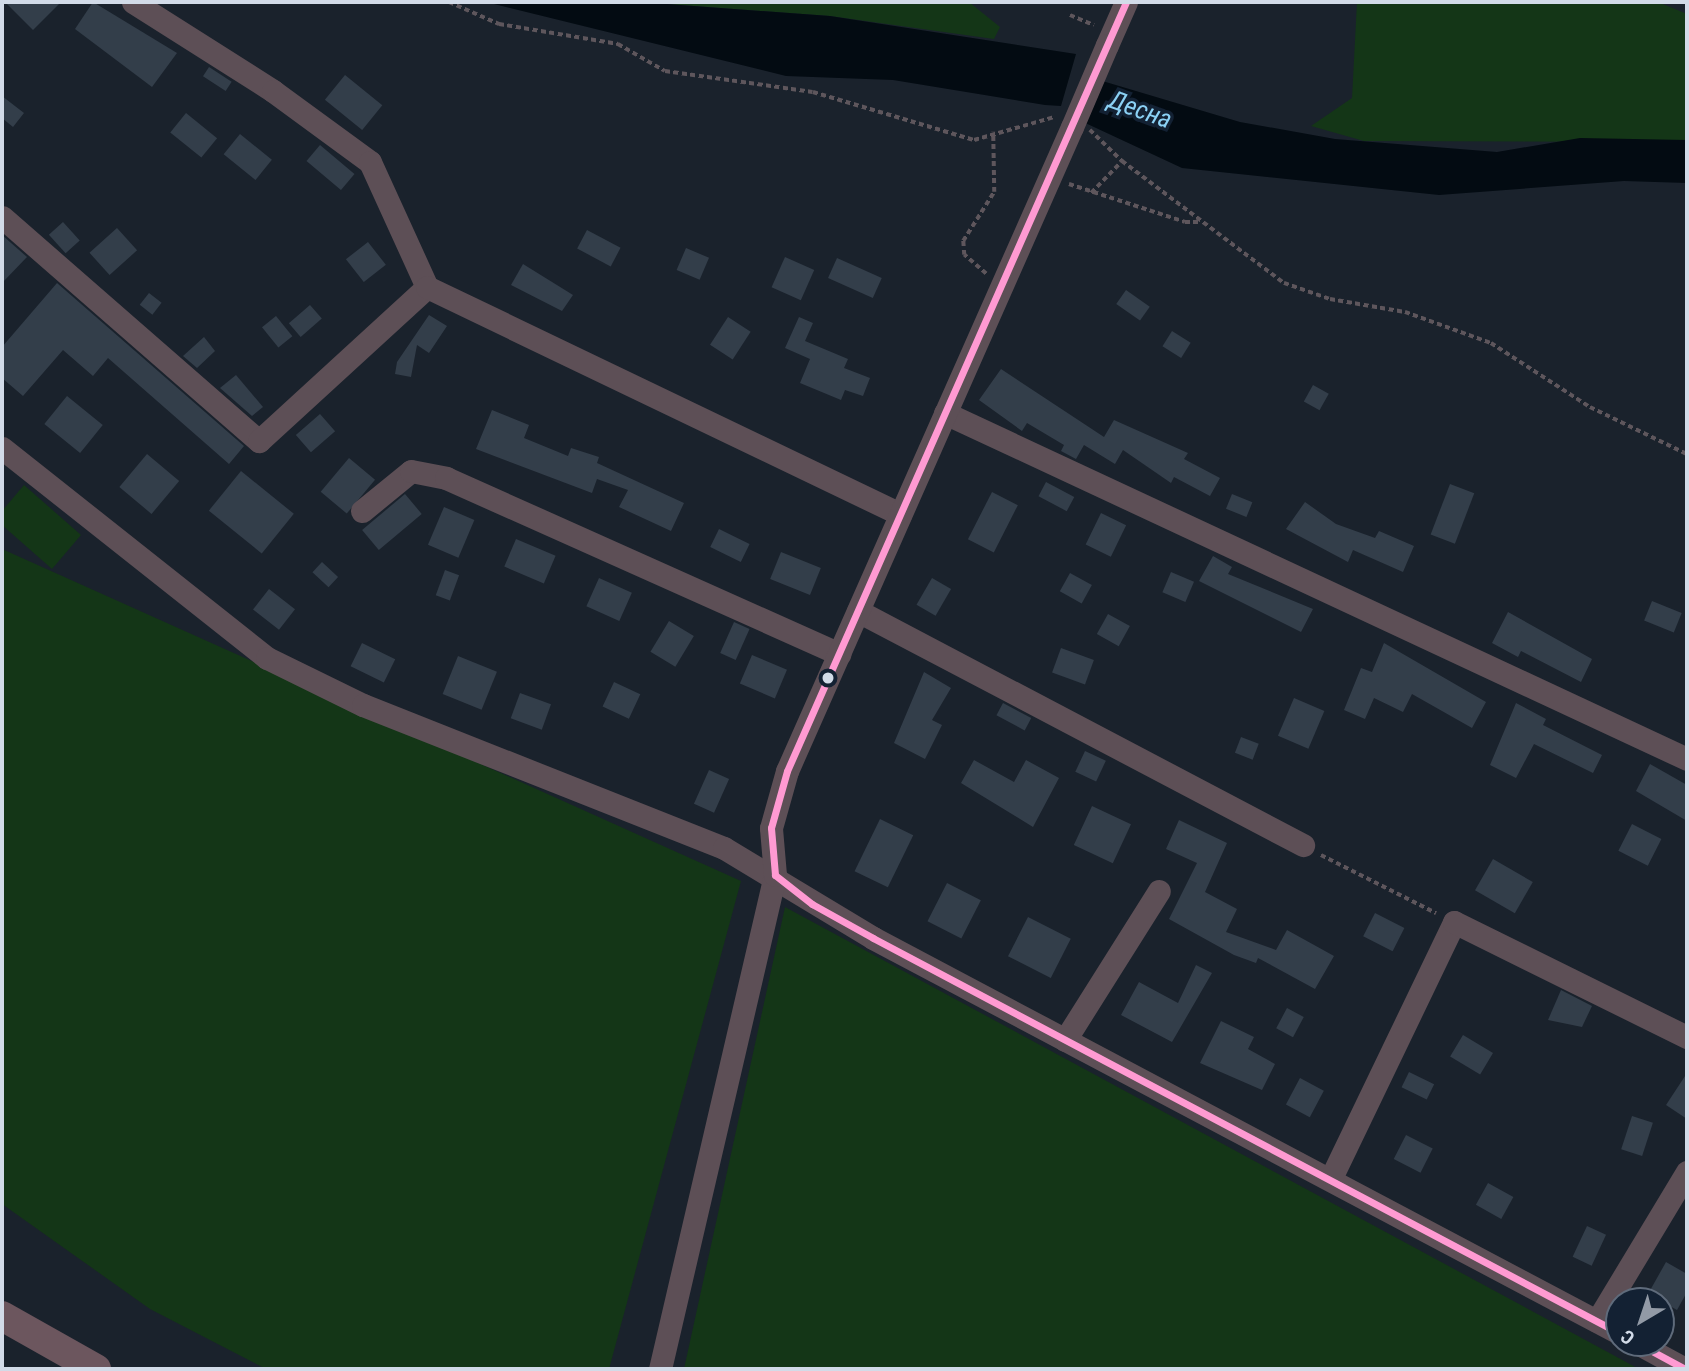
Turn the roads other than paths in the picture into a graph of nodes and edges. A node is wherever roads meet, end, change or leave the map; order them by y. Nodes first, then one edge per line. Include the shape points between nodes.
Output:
1 (133, 2) edge
2 (1126, 2) edge
3 (2, 218) edge
4 (427, 287) junction
5 (945, 413) junction
6 (2, 449) edge
7 (362, 511) dead end
8 (900, 514) junction
9 (858, 611) junction
10 (839, 654) junction
11 (1687, 759) edge
12 (1303, 845) road end
13 (775, 875) junction
14 (1158, 891) dead end
15 (1687, 1037) edge
16 (1065, 1040) junction
17 (1687, 1172) edge
18 (1331, 1178) junction
19 (2, 1316) edge
20 (1597, 1321) junction
21 (1605, 1325) edge
22 (1663, 1357) edge
23 (96, 1369) edge
24 (660, 1369) edge
25 (1685, 1369) edge

1 - 4 street via 273,91 370,162
2 - 5 street, bridge
3 - 4 street via 259,441
4 - 8 street
5 - 8 street
5 - 11 street
6 - 13 street via 267,658 363,705 723,848
7 - 10 street via 411,471 446,478
8 - 9 street
9 - 10 street
9 - 12 street
10 - 13 street via 787,771 771,828
13 - 16 street via 812,904
13 - 24 street
14 - 16 street
15 - 18 street via 1454,922
16 - 18 street
17 - 20 street
18 - 20 street
19 - 23 main road
20 - 21 street
22 - 25 street

